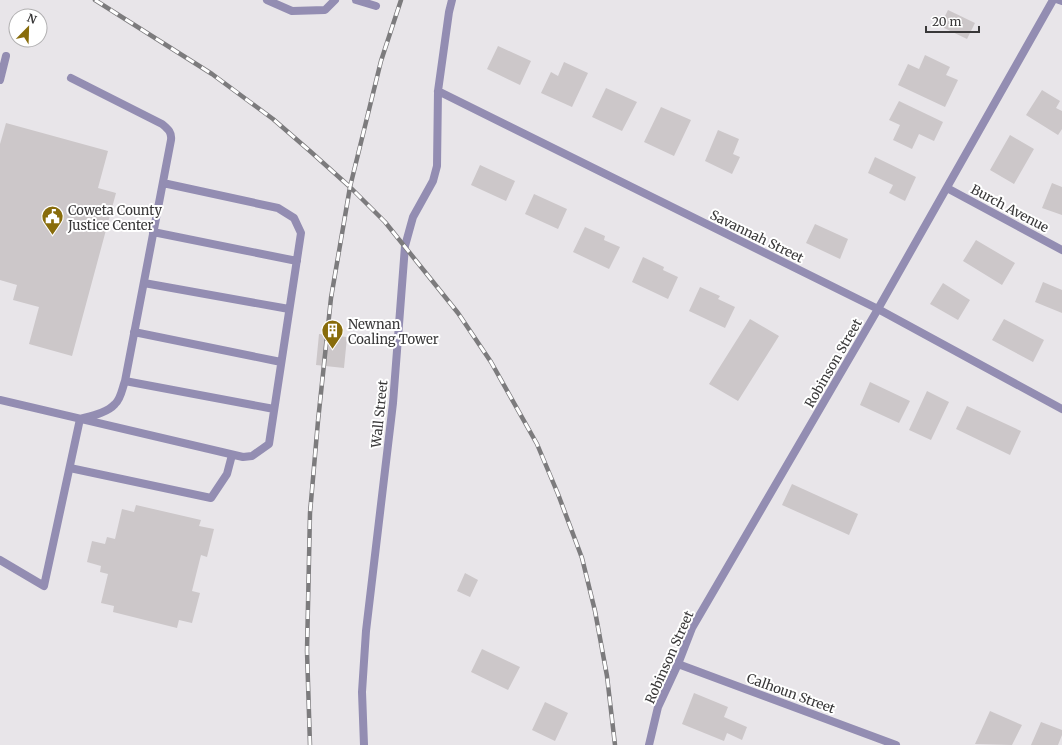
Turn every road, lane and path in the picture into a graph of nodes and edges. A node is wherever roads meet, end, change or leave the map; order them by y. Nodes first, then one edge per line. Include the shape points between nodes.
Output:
1 (267, 0) edge
2 (335, 0) edge
3 (356, 0) edge
4 (452, 0) edge
5 (1053, 0) edge
6 (1059, 0) edge
7 (1062, 1) edge
8 (376, 6) dead end
9 (6, 56) dead end
10 (71, 78) dead end
11 (0, 80) edge
12 (438, 91) junction
13 (163, 183) junction
14 (947, 188) junction
15 (153, 232) junction
16 (1062, 250) edge
17 (297, 261) junction
18 (144, 283) junction
19 (289, 309) junction
20 (878, 309) junction
21 (134, 332) junction
22 (281, 362) junction
23 (125, 381) junction
24 (0, 400) edge
25 (274, 409) junction
26 (1062, 409) edge
27 (80, 419) junction
28 (232, 455) junction
29 (70, 468) junction
30 (0, 560) edge
31 (678, 664) junction
32 (364, 745) edge
33 (649, 745) edge
34 (896, 745) edge

1 - 2 street via 292,11 325,10
3 - 8 street
4 - 12 street, Wall Street via 448,12
5 - 14 street, Robinson Street
6 - 7 street
9 - 11 street
10 - 13 street via 170,130 172,136
12 - 20 street, Savannah Street
12 - 32 street, Wall Street via 437,166 433,181 413,217 405,246 393,404 366,631 362,692
13 - 15 street
13 - 17 street via 278,208 294,218 301,233
14 - 16 street, Burch Avenue
14 - 20 street, Robinson Street
15 - 17 street
15 - 18 street
17 - 19 street
18 - 19 street
18 - 21 street
19 - 22 street
20 - 26 street, Savannah Street
20 - 31 street, Robinson Street via 692,628
21 - 22 street
21 - 23 street
22 - 25 street
23 - 25 street
23 - 27 street via 115,404 103,412
24 - 27 street
25 - 28 street via 269,444 252,456
27 - 28 street
27 - 29 street
28 - 29 street via 227,474 211,498
29 - 30 street via 44,586
31 - 33 street, Robinson Street via 658,707
31 - 34 street, Calhoun Street

